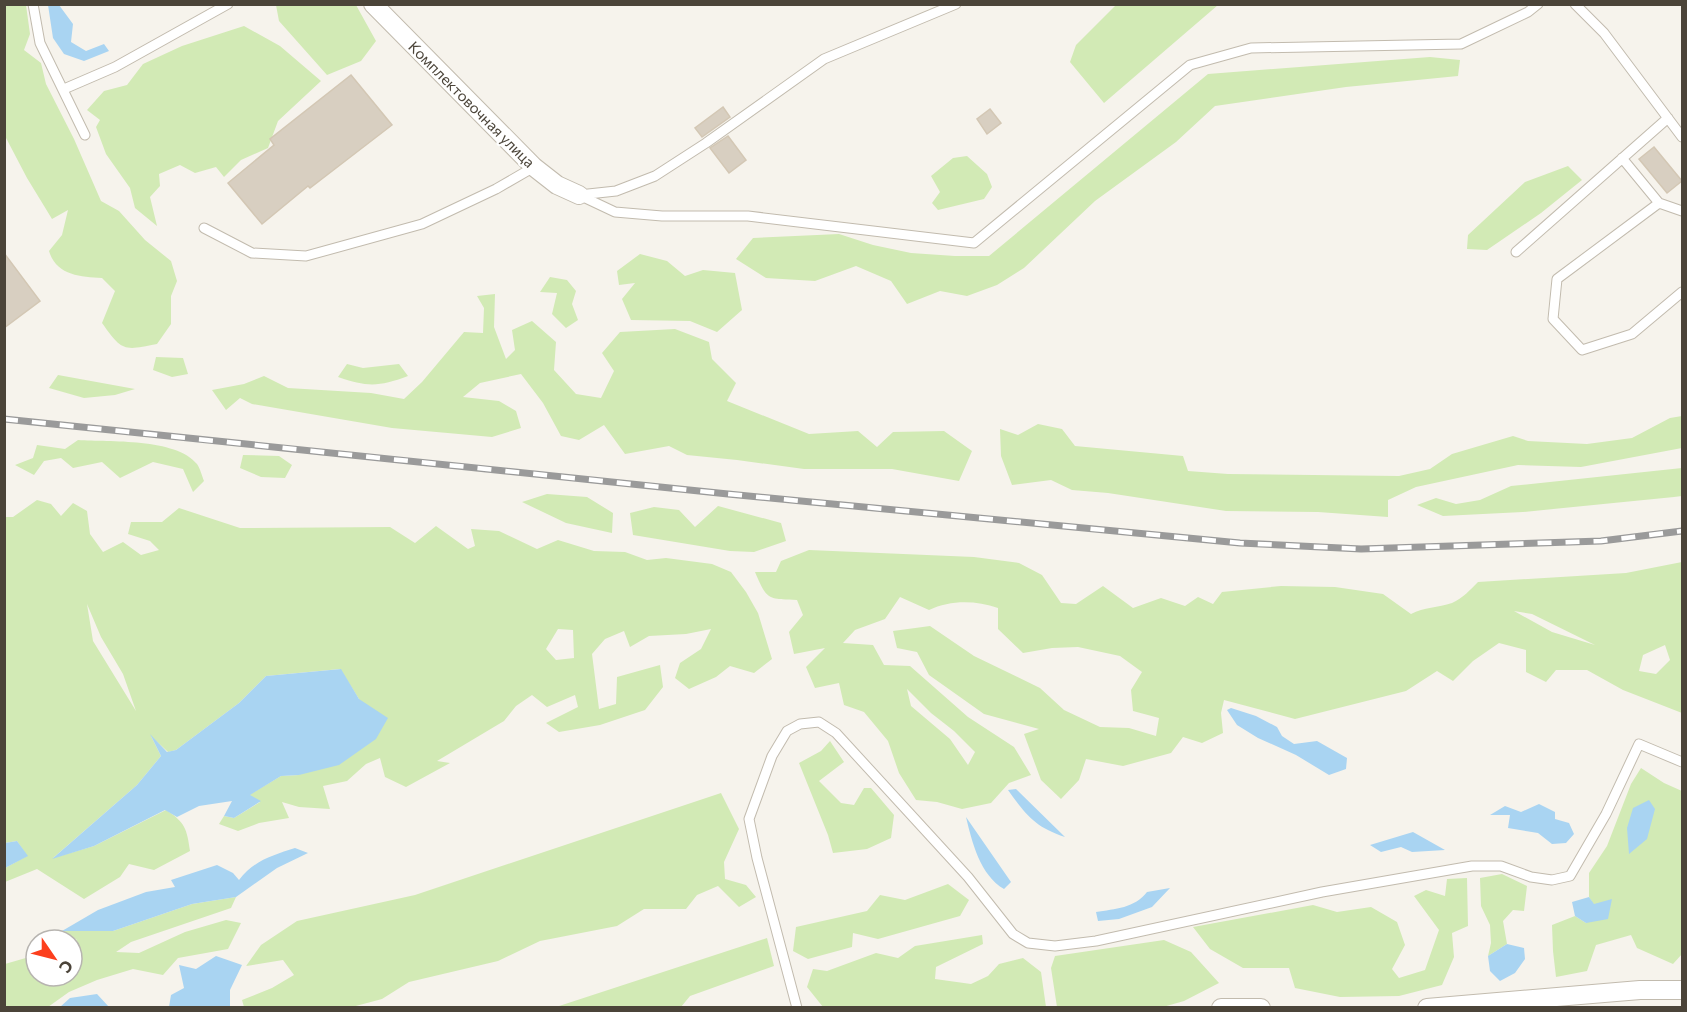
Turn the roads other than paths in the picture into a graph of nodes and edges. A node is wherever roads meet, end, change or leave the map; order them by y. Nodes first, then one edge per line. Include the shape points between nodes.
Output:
1 (33, 4) edge
2 (228, 4) edge
3 (373, 4) edge
4 (956, 4) edge
5 (1538, 4) edge
6 (1575, 4) edge
7 (64, 89) junction
8 (1668, 118) junction
9 (85, 135) dead end
10 (1683, 137) edge
11 (1622, 158) junction
12 (534, 167) junction
13 (579, 195) junction
14 (1659, 204) junction
15 (1683, 211) edge
16 (204, 228) dead end
17 (1516, 252) dead end
18 (1683, 292) edge
19 (1683, 762) edge
20 (1683, 990) edge
21 (797, 1008) edge
22 (1221, 1008) edge
23 (1261, 1008) edge
24 (1427, 1008) edge

1 - 7 lane via 40,43
2 - 7 lane via 115,67
3 - 12 street, Комплектовочная улица
4 - 13 lane via 824,59 655,176 616,191
5 - 13 lane via 1461,44 1251,48 1190,65 974,243 748,216 615,212
6 - 8 lane via 1604,33
7 - 9 lane
8 - 10 lane
8 - 11 lane
11 - 14 lane
11 - 17 lane
12 - 13 street, Комплектовочная улица via 557,185
12 - 16 lane via 422,224 306,256 252,253
14 - 15 lane
14 - 18 lane via 1557,279 1553,319 1582,350 1632,334
19 - 21 lane via 1639,744 1606,814 1570,876 1552,880 1501,866 1472,866 1055,946 1028,943 1012,934 968,877 836,733 819,722 800,724 787,731 771,756 749,819
20 - 24 street via 1640,990
22 - 23 street

